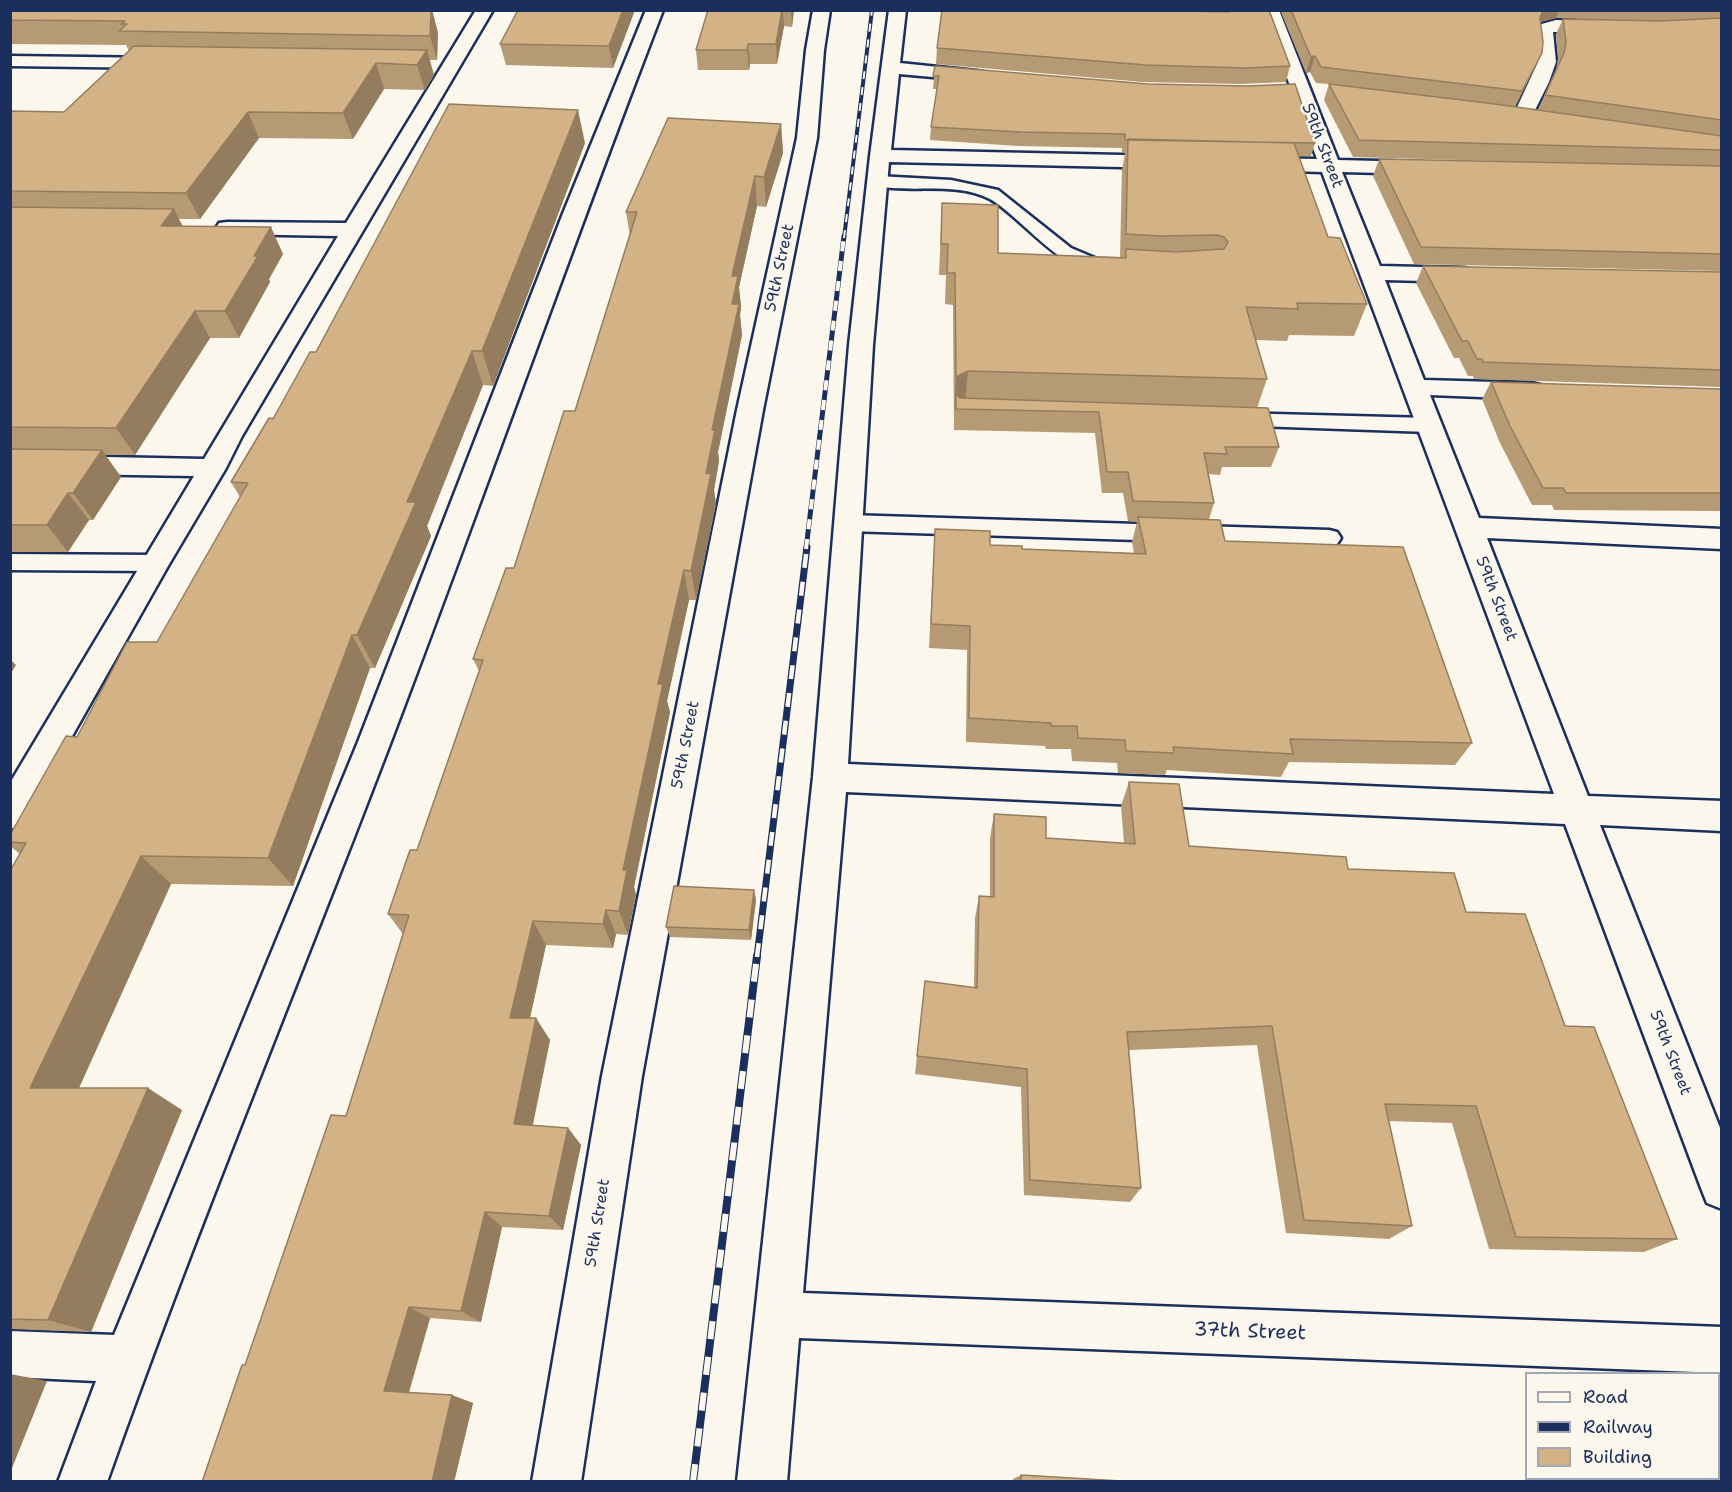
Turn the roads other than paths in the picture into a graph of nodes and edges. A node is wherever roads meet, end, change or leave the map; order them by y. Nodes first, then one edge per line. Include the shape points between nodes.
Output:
1 (485, 10) edge
2 (655, 10) edge
3 (822, 10) edge
4 (898, 10) edge
5 (1267, 14) edge
6 (1618, 27) edge
7 (10, 61) edge
8 (178, 63) edge
9 (891, 68) junction
10 (998, 78) edge
11 (1499, 114) edge
12 (1522, 118) junction
13 (1546, 121) edge
14 (1188, 163) edge
15 (1235, 164) edge
16 (1330, 166) junction
17 (878, 168) junction
18 (1437, 168) edge
19 (212, 228) edge
20 (354, 230) junction
21 (1116, 271) edge
22 (1370, 273) junction
23 (1487, 275) edge
24 (1415, 387) junction
25 (1557, 392) edge
26 (1215, 419) edge
27 (1429, 425) junction
28 (10, 464) edge
29 (213, 468) junction
30 (848, 523) junction
31 (1468, 527) junction
32 (1329, 538) dead end
33 (1722, 539) edge
34 (10, 562) edge
35 (155, 563) junction
36 (830, 777) junction
37 (1577, 810) junction
38 (10, 815) edge
39 (1722, 816) edge
40 (1722, 1188) edge
41 (779, 1315) junction
42 (1722, 1350) edge
43 (10, 1354) edge
44 (127, 1359) junction
45 (82, 1482) edge
46 (556, 1482) edge
47 (762, 1482) edge

1 - 20 street via 440,68
2 - 44 street via 374,742
3 - 46 street, 59th Street via 807,138 750,410 622,1076
4 - 9 street
5 - 16 street, 59th Street
6 - 12 street via 1556,25 1544,29 1547,62
7 - 8 street
9 - 10 street
9 - 17 street
11 - 12 street
12 - 13 street
14 - 17 street
15 - 16 street
16 - 18 street
16 - 22 street, 59th Street
17 - 21 lane via 994,194 1063,252 1083,263
17 - 30 street
19 - 20 street
20 - 29 street
22 - 23 street
22 - 24 street, 59th Street
24 - 25 street
24 - 27 street, 59th Street
26 - 27 lane
27 - 31 street, 59th Street
28 - 29 street
29 - 35 street
30 - 32 lane
30 - 36 street
31 - 33 street
31 - 37 street, 59th Street
34 - 35 lane
35 - 38 street
36 - 37 street
36 - 41 street
37 - 39 street
37 - 40 street, 59th Street
41 - 42 street, 37th Street
41 - 47 street
43 - 44 street
44 - 45 street

